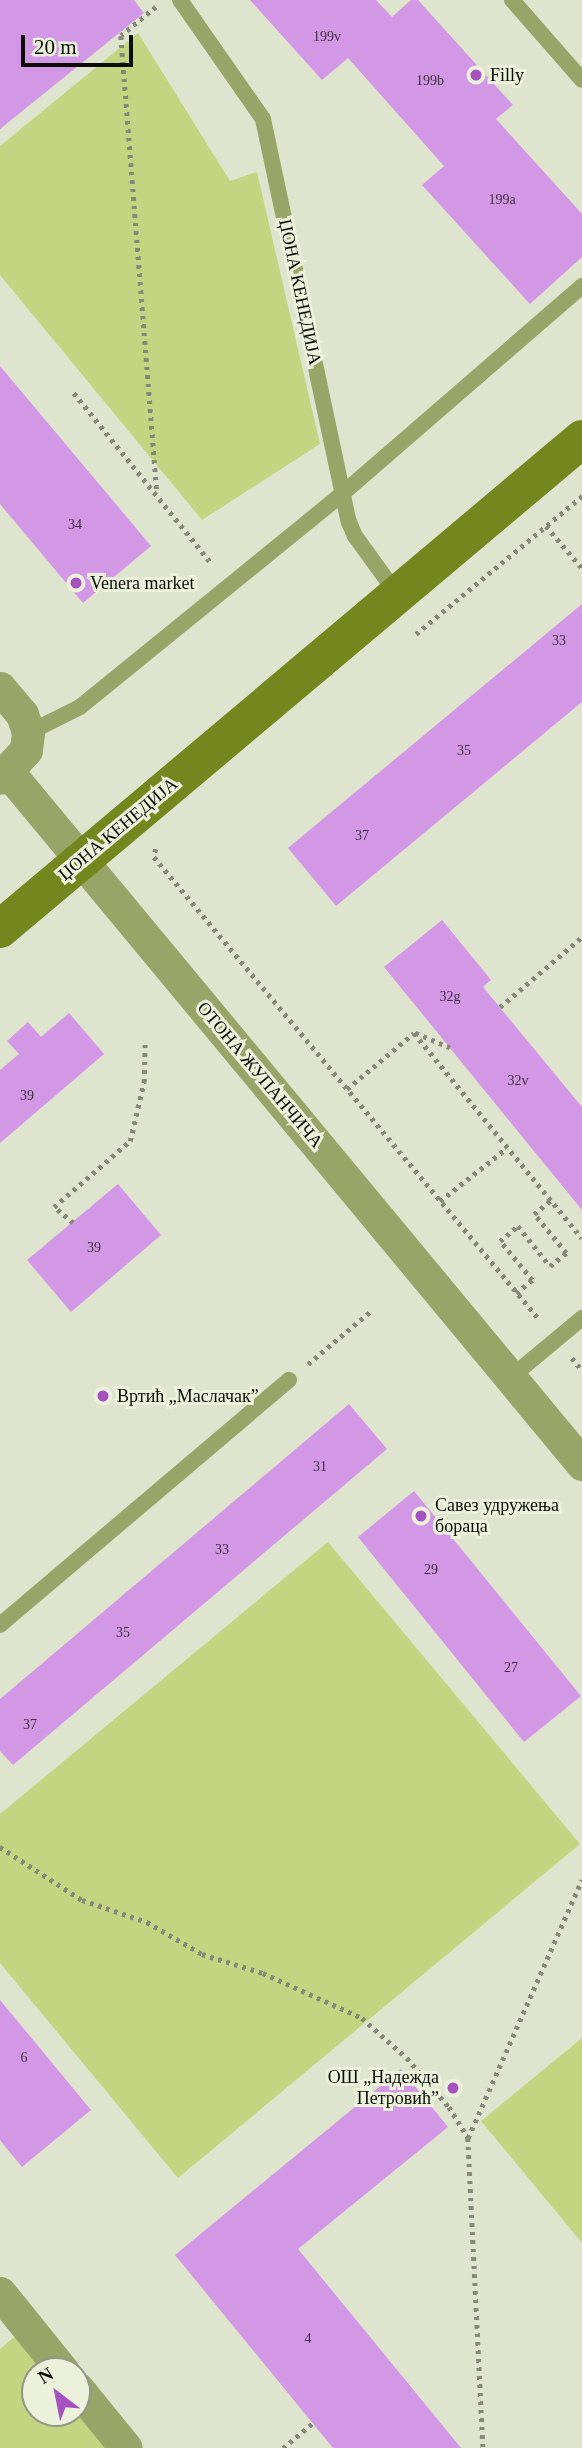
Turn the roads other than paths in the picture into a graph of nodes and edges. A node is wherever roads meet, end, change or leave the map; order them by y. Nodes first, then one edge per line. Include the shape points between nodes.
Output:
1 (180, 0) edge
2 (512, 0) edge
3 (582, 80) edge
4 (582, 286) edge
5 (582, 439) edge
6 (342, 494) junction
7 (397, 594) junction
8 (0, 688) edge
9 (28, 733) junction
10 (5, 776) edge
11 (82, 860) junction
12 (0, 929) edge
13 (582, 1318) edge
14 (510, 1378) junction
15 (289, 1380) road end
16 (582, 1464) edge
17 (0, 1625) edge
18 (0, 2293) edge
19 (53, 2357) edge
20 (91, 2405) edge
21 (126, 2448) edge

1 - 6 lane, ЏОНА КЕНЕДИЈА via 263,120
2 - 3 lane
4 - 6 lane
5 - 7 street, ЏОНА КЕНЕДИЈА
6 - 7 lane, ЏОНА КЕНЕДИЈА via 355,536
6 - 9 lane via 80,707
7 - 11 street, ЏОНА КЕНЕДИЈА
8 - 9 street via 22,715
9 - 10 street, ОТОНА ЖУПАНЧИЧА via 26,751
10 - 11 street, ОТОНА ЖУПАНЧИЧА
11 - 12 street, ЏОНА КЕНЕДИЈА
11 - 14 street, ОТОНА ЖУПАНЧИЧА
13 - 14 lane
14 - 16 street, ОТОНА ЖУПАНЧИЧА
15 - 17 lane
18 - 19 street
20 - 21 street

